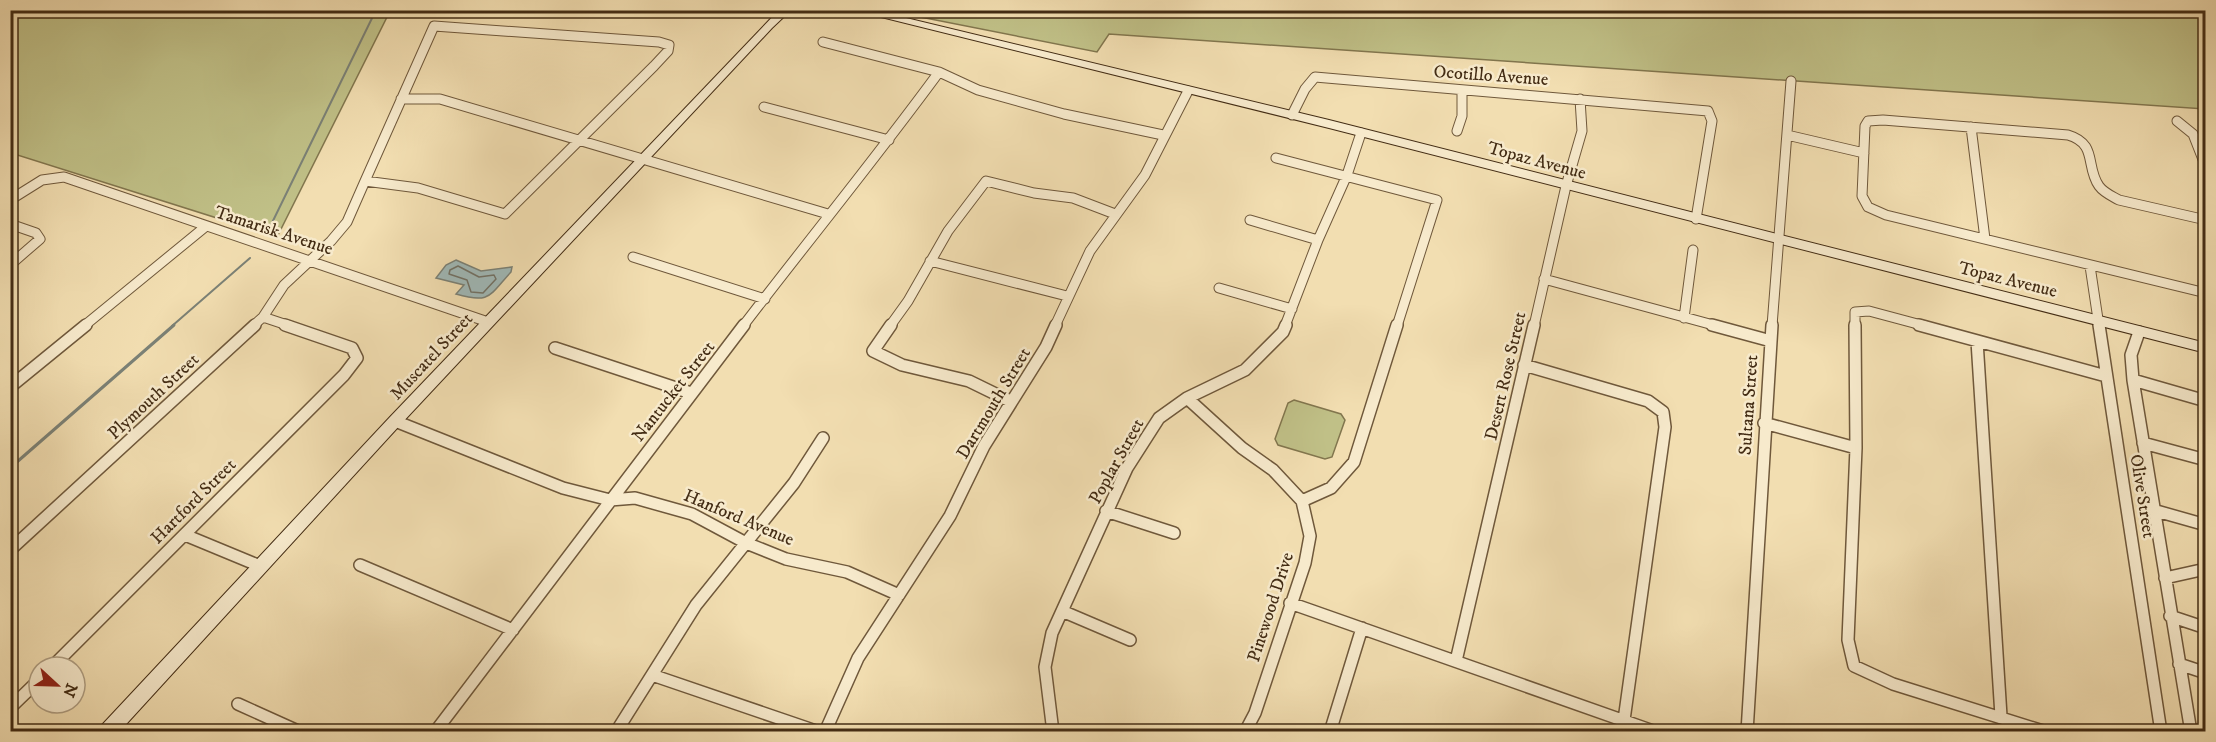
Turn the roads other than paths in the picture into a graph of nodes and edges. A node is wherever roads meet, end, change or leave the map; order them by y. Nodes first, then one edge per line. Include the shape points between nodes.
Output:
1 (786, 10) edge
2 (858, 10) edge
3 (824, 42) dead end
4 (939, 72) junction
5 (1791, 81) dead end
6 (1188, 91) junction
7 (1462, 91) junction
8 (401, 99) junction
9 (1580, 99) junction
10 (764, 107) dead end
11 (1292, 115) junction
12 (2177, 121) dead end
13 (1971, 127) junction
14 (1457, 131) dead end
15 (1361, 132) junction
16 (1163, 135) junction
17 (1787, 135) junction
18 (579, 140) junction
19 (889, 140) junction
20 (1864, 153) junction
21 (1276, 158) dead end
22 (642, 159) junction
23 (2205, 167) edge
24 (1347, 175) junction
25 (365, 181) junction
26 (1566, 186) junction
27 (10, 200) edge
28 (828, 214) junction
29 (1114, 214) junction
30 (1696, 219) junction
31 (1250, 220) dead end
32 (2205, 220) edge
33 (10, 224) edge
34 (205, 227) junction
35 (1985, 239) junction
36 (1318, 240) junction
37 (1779, 240) junction
38 (1694, 250) dead end
39 (633, 256) dead end
40 (310, 261) junction
41 (930, 261) junction
42 (10, 265) edge
43 (2090, 266) junction
44 (1544, 279) junction
45 (1219, 288) dead end
46 (2205, 293) edge
47 (1067, 296) junction
48 (765, 299) junction
49 (1293, 309) junction
50 (263, 317) junction
51 (1684, 318) junction
52 (2098, 321) junction
53 (488, 322) junction
54 (2139, 332) junction
55 (1771, 341) junction
56 (1977, 341) junction
57 (555, 348) dead end
58 (2205, 348) edge
59 (1524, 365) junction
60 (2106, 376) junction
61 (2133, 381) junction
62 (10, 387) edge
63 (691, 393) junction
64 (1186, 398) junction
65 (2205, 400) edge
66 (1010, 401) junction
67 (395, 421) junction
68 (1764, 423) junction
69 (823, 438) dead end
70 (2144, 443) junction
71 (1856, 448) junction
72 (2205, 460) edge
73 (610, 500) junction
74 (1302, 501) junction
75 (2153, 510) junction
76 (1106, 511) junction
77 (2205, 525) edge
78 (1174, 533) dead end
79 (184, 534) junction
80 (746, 543) junction
81 (10, 550) edge
82 (360, 564) dead end
83 (260, 566) junction
84 (2205, 571) edge
85 (2165, 578) junction
86 (899, 595) junction
87 (1290, 603) junction
88 (1062, 610) junction
89 (2170, 616) junction
90 (1362, 628) junction
91 (2205, 628) edge
92 (513, 630) junction
93 (1130, 640) dead end
94 (64, 655) edge
95 (1456, 661) junction
96 (2179, 664) junction
97 (2205, 673) edge
98 (652, 675) junction
99 (27, 692) edge
100 (238, 704) dead end
101 (10, 708) edge
102 (2001, 716) junction
103 (1624, 720) junction
104 (1049, 730) edge
105 (107, 732) edge
106 (300, 732) edge
107 (435, 732) edge
108 (616, 732) edge
109 (819, 732) edge
110 (825, 732) edge
111 (1245, 732) edge
112 (1330, 732) edge
113 (1656, 732) edge
114 (1747, 732) edge
115 (2046, 732) edge
116 (2161, 732) edge
117 (2191, 732) edge

1 - 22 street, Muscatel Street
2 - 6 street, Topaz Avenue
3 - 4 street
4 - 16 street via 978,90
4 - 19 street, Nantucket Street
5 - 17 street, Sultana Street
6 - 11 street, Topaz Avenue
6 - 16 street, Dartmouth Street
7 - 9 street, Ocotillo Avenue
7 - 11 street, Ocotillo Avenue via 1316,77
7 - 14 street via 1462,116
8 - 18 street via 440,99
8 - 18 street, Plymouth Street via 434,26 669,45 654,66
8 - 25 street, Plymouth Street
9 - 26 street, Desert Rose Street via 1582,131
9 - 30 street, Ocotillo Avenue via 1708,111 1712,120
10 - 19 street
11 - 15 street, Topaz Avenue
12 - 23 street via 2193,134
13 - 20 street via 1868,122
13 - 32 street via 2061,133 2078,138 2087,148 2099,189 2106,195
13 - 35 street
15 - 24 street, Poplar Street
15 - 26 street, Topaz Avenue
16 - 29 street, Dartmouth Street via 1145,174
17 - 20 street
17 - 37 street, Sultana Street
18 - 22 street
18 - 25 street via 505,214 411,185
19 - 28 street, Nantucket Street
20 - 35 street via 1862,196 1868,207
21 - 24 street
22 - 28 street
22 - 53 street, Muscatel Street
24 - 36 street, Poplar Street
24 - 74 street via 1437,200 1354,462 1331,488
25 - 40 street, Plymouth Street via 347,222
26 - 30 street, Topaz Avenue
26 - 44 street, Desert Rose Street
27 - 34 street, Tamarisk Avenue via 48,176 64,177
28 - 48 street, Nantucket Street
29 - 41 street via 1073,198 986,181
29 - 47 street, Dartmouth Street
30 - 37 street, Topaz Avenue
31 - 36 street
33 - 42 street via 36,233 40,239
34 - 40 street, Tamarisk Avenue
34 - 62 street
35 - 43 street
36 - 49 street, Poplar Street
37 - 52 street, Topaz Avenue
37 - 55 street, Sultana Street
38 - 51 street
39 - 48 street
40 - 50 street, Plymouth Street via 284,285
40 - 53 street, Tamarisk Avenue
41 - 47 street
41 - 66 street via 873,351 902,365 969,381
43 - 46 street
43 - 52 street, Olive Street
44 - 51 street
44 - 59 street, Desert Rose Street
45 - 49 street
47 - 66 street, Dartmouth Street via 1046,347
48 - 63 street, Nantucket Street
49 - 64 street, Poplar Street via 1283,332 1245,370
50 - 79 street, Hartford Street via 352,348 357,358
50 - 81 street, Plymouth Street
51 - 55 street
52 - 54 street, Topaz Avenue
52 - 60 street, Olive Street
53 - 67 street, Muscatel Street
54 - 58 street, Topaz Avenue
54 - 61 street, Olive Street via 2131,355
55 - 68 street, Sultana Street
56 - 60 street
56 - 71 street via 1869,311 1855,312
56 - 102 street
57 - 63 street
59 - 95 street, Desert Rose Street
59 - 103 street via 1648,401 1663,412 1665,427
60 - 116 street, Olive Street
61 - 65 street
61 - 70 street, Olive Street
63 - 73 street, Nantucket Street
64 - 74 street via 1273,470
64 - 76 street, Poplar Street via 1159,418 1127,468
66 - 86 street, Dartmouth Street via 950,516
67 - 73 street, Hanford Avenue via 563,488
67 - 83 street, Muscatel Street
68 - 71 street
68 - 114 street, Sultana Street
69 - 80 street via 794,483
70 - 72 street
70 - 75 street, Olive Street
71 - 102 street via 1848,640 1854,666 1893,684
73 - 80 street, Hanford Avenue via 635,498 692,514
73 - 92 street, Nantucket Street
74 - 87 street, Pinewood Drive via 1310,536
75 - 77 street
75 - 85 street, Olive Street
76 - 78 street
76 - 88 street, Poplar Street
79 - 83 street
79 - 94 street, Hartford Street
80 - 86 street, Hanford Avenue via 786,559 847,572
80 - 98 street via 696,605
82 - 92 street
83 - 105 street, Muscatel Street
84 - 85 street
85 - 89 street, Olive Street
86 - 110 street, Dartmouth Street via 858,658
87 - 90 street
87 - 111 street, Pinewood Drive via 1255,713
88 - 93 street
88 - 104 street, Poplar Street via 1052,633 1045,667
89 - 91 street
89 - 96 street, Olive Street
90 - 95 street
90 - 112 street
92 - 107 street, Nantucket Street
95 - 103 street
96 - 97 street
96 - 117 street, Olive Street
98 - 108 street
98 - 109 street
99 - 101 street
100 - 106 street
102 - 115 street
103 - 113 street

